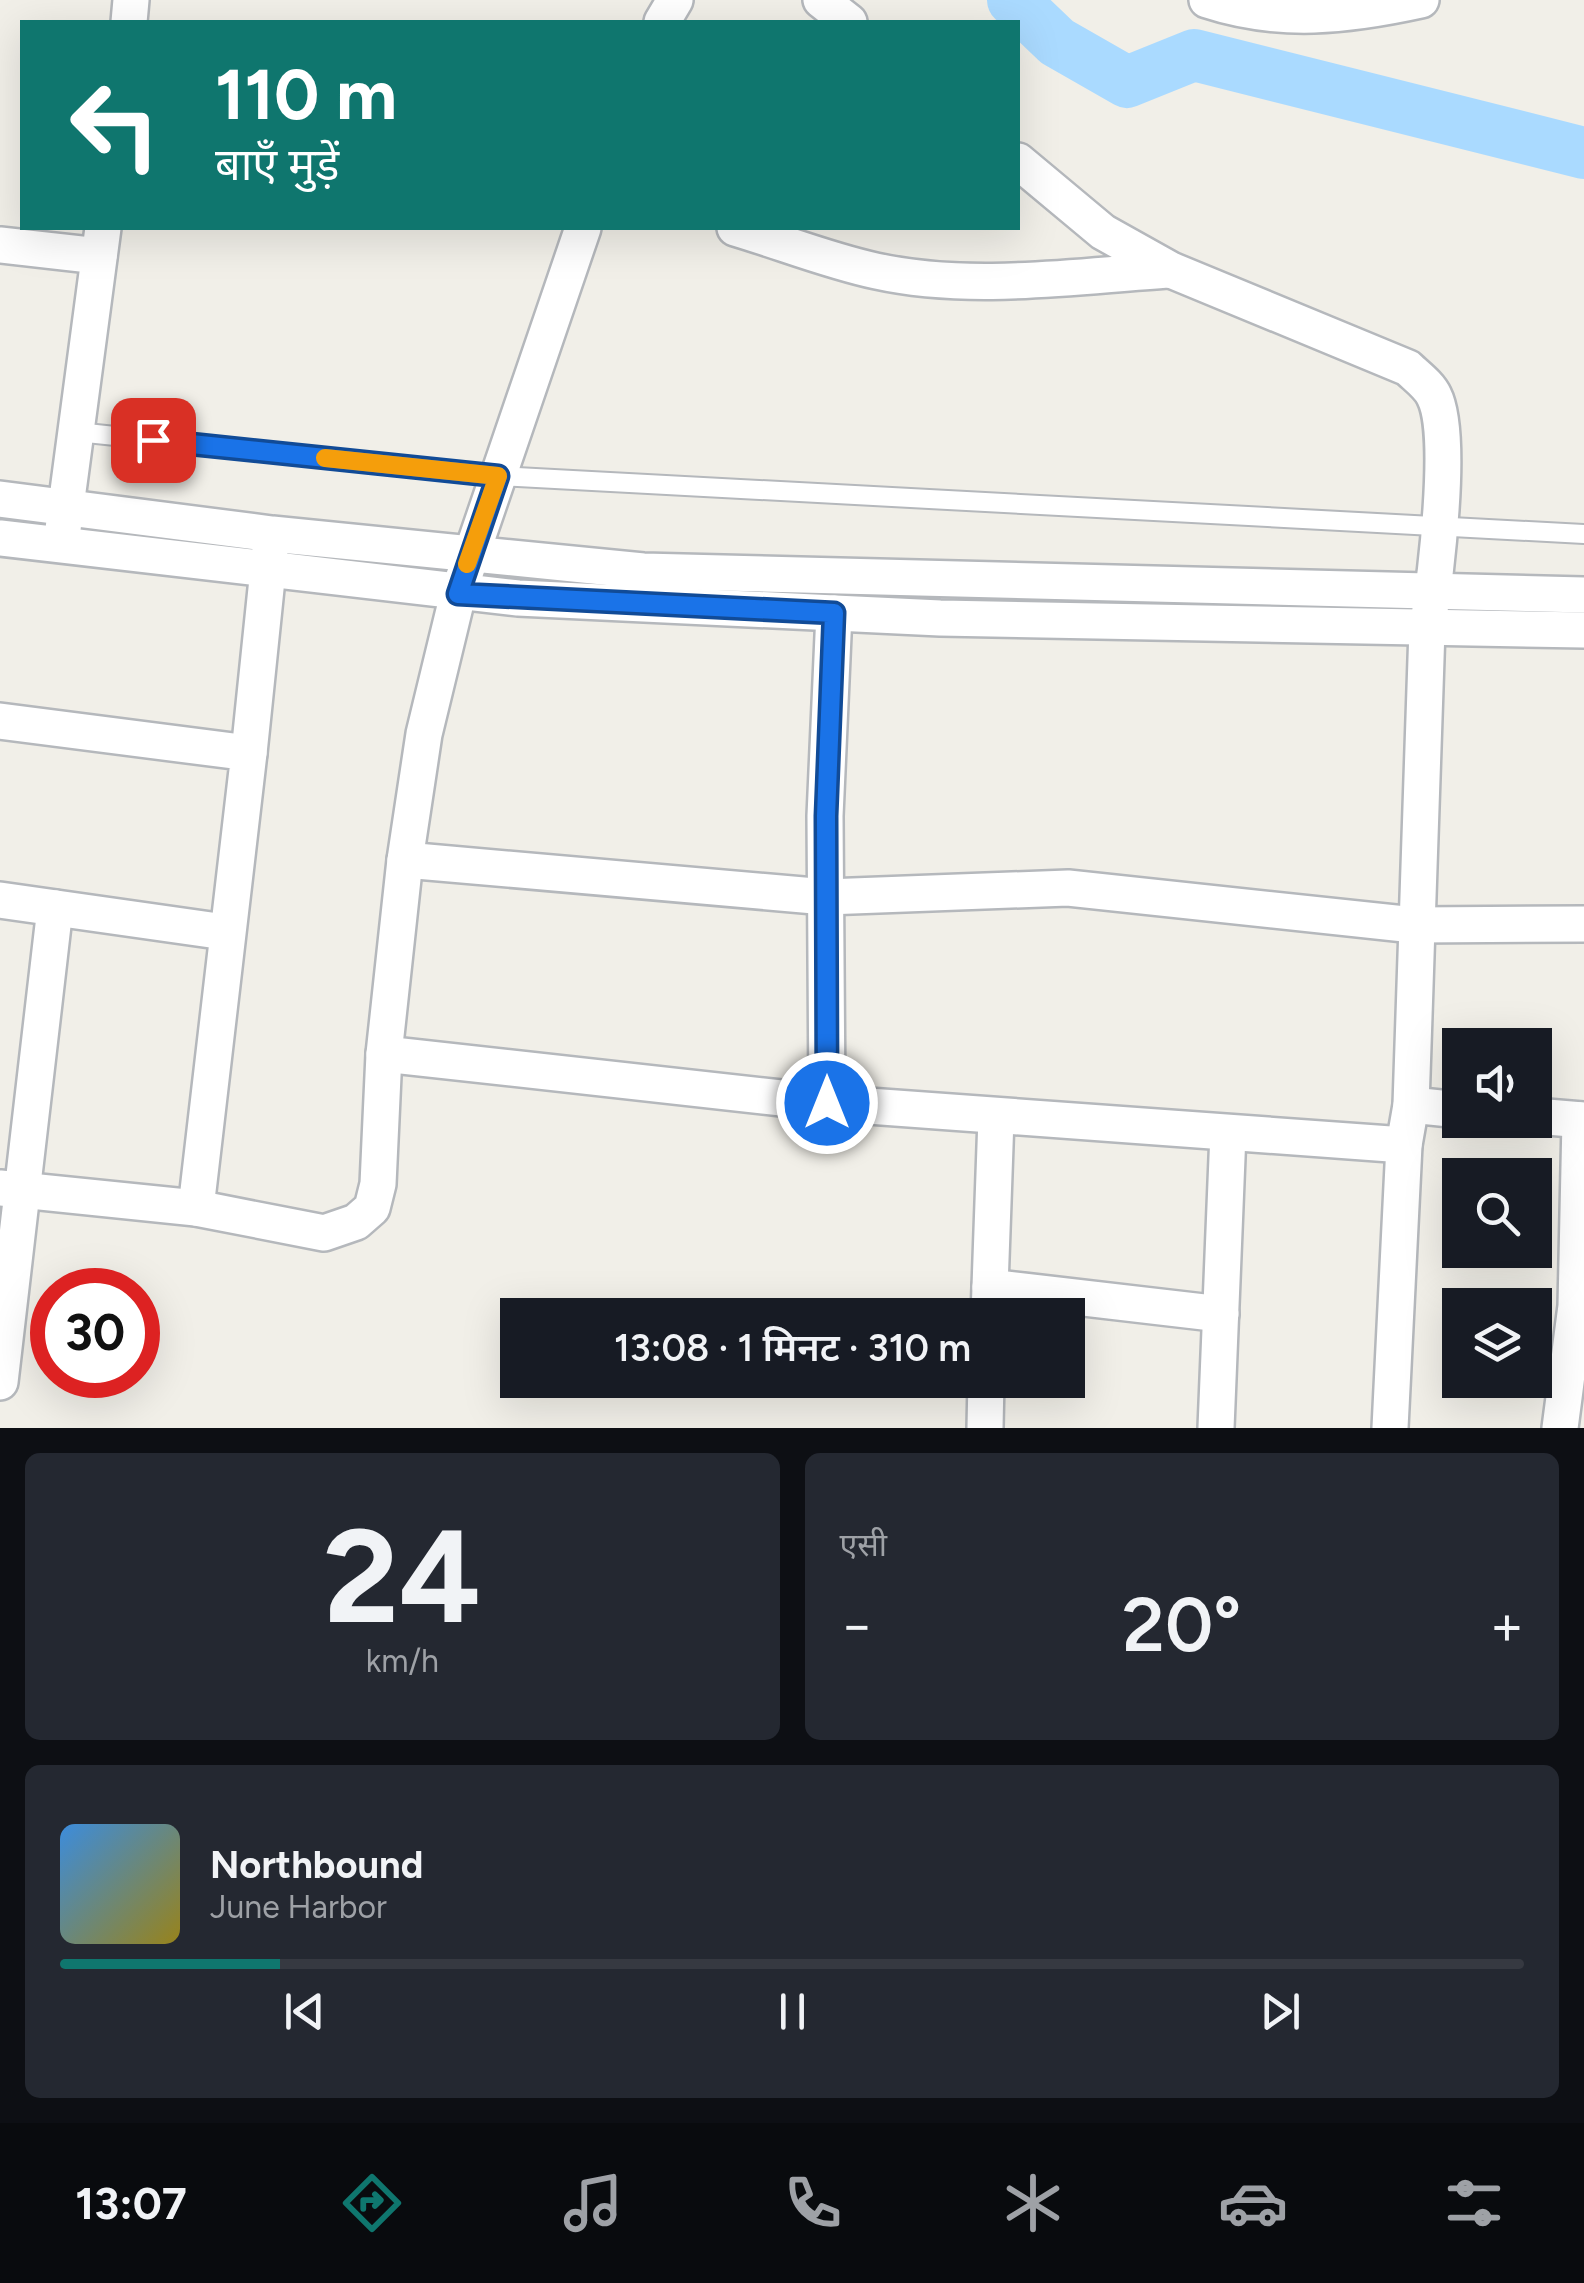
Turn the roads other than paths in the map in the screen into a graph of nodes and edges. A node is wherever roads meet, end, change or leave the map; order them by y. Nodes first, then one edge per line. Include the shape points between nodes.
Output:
1 (822, 0) edge
2 (1207, 0) edge
3 (1421, 0) edge
4 (847, 20) edge
5 (1020, 163) edge
6 (582, 230) edge
7 (743, 230) edge
8 (101, 242) edge
9 (0, 245) edge
10 (1171, 270) junction
11 (76, 432) junction
12 (498, 476) junction
13 (0, 499) edge
14 (67, 508) junction
15 (1437, 526) junction
16 (272, 534) junction
17 (1584, 534) edge
18 (0, 538) edge
19 (59, 544) junction
20 (470, 554) junction
21 (267, 572) junction
22 (1434, 592) junction
23 (458, 594) junction
24 (1584, 595) edge
25 (834, 613) junction
26 (1427, 628) junction
27 (1584, 630) edge
28 (0, 721) edge
29 (249, 753) junction
30 (405, 860) junction
31 (826, 897) junction
32 (0, 900) edge
33 (55, 908) junction
34 (1584, 924) edge
35 (1414, 925) junction
36 (225, 932) junction
37 (384, 1054) junction
38 (827, 1103) junction
39 (1411, 1106) junction
40 (1442, 1109) edge
41 (1552, 1117) edge
42 (996, 1118) junction
43 (1582, 1120) edge
44 (1228, 1133) junction
45 (1404, 1145) junction
46 (10, 1189) edge
47 (196, 1208) junction
48 (990, 1298) edge
49 (1085, 1306) edge
50 (1580, 1306) edge
51 (1221, 1314) junction
52 (2, 1346) edge
53 (0, 1382) edge
54 (985, 1398) edge
55 (984, 1428) edge
56 (1216, 1428) edge
57 (1390, 1428) edge
58 (1560, 1428) edge

1 - 4 street
2 - 3 street via 1290,18
5 - 10 street via 1103,232
6 - 12 street
7 - 10 street via 876,271 924,277 972,281
8 - 9 street
8 - 11 street
10 - 15 street via 1408,368 1433,393 1443,424
11 - 12 lane
11 - 14 street
12 - 15 lane
12 - 20 street
13 - 14 street
14 - 16 street
14 - 19 street
15 - 17 lane
15 - 22 street
16 - 20 street
16 - 21 street
18 - 19 street
19 - 21 street
20 - 22 street via 643,571
20 - 23 street
21 - 23 street
21 - 29 street
22 - 24 street
22 - 26 street
23 - 25 street
23 - 30 street via 424,734
25 - 26 street
25 - 31 street
26 - 27 street
26 - 35 street
28 - 29 street
29 - 36 street
30 - 31 street
30 - 37 street
31 - 35 street via 1068,888
31 - 38 street
32 - 33 street
33 - 36 street
33 - 46 street
34 - 35 street
35 - 39 street
36 - 47 street
37 - 38 street
37 - 47 street via 378,1184 372,1208 356,1222 324,1233
38 - 42 street
39 - 40 street
39 - 45 street
41 - 43 street
42 - 44 street
42 - 48 street
43 - 50 street
44 - 45 street
44 - 51 street
45 - 57 street
46 - 47 street
46 - 52 street
49 - 51 street
50 - 58 street
51 - 56 street
52 - 53 street
54 - 55 street

